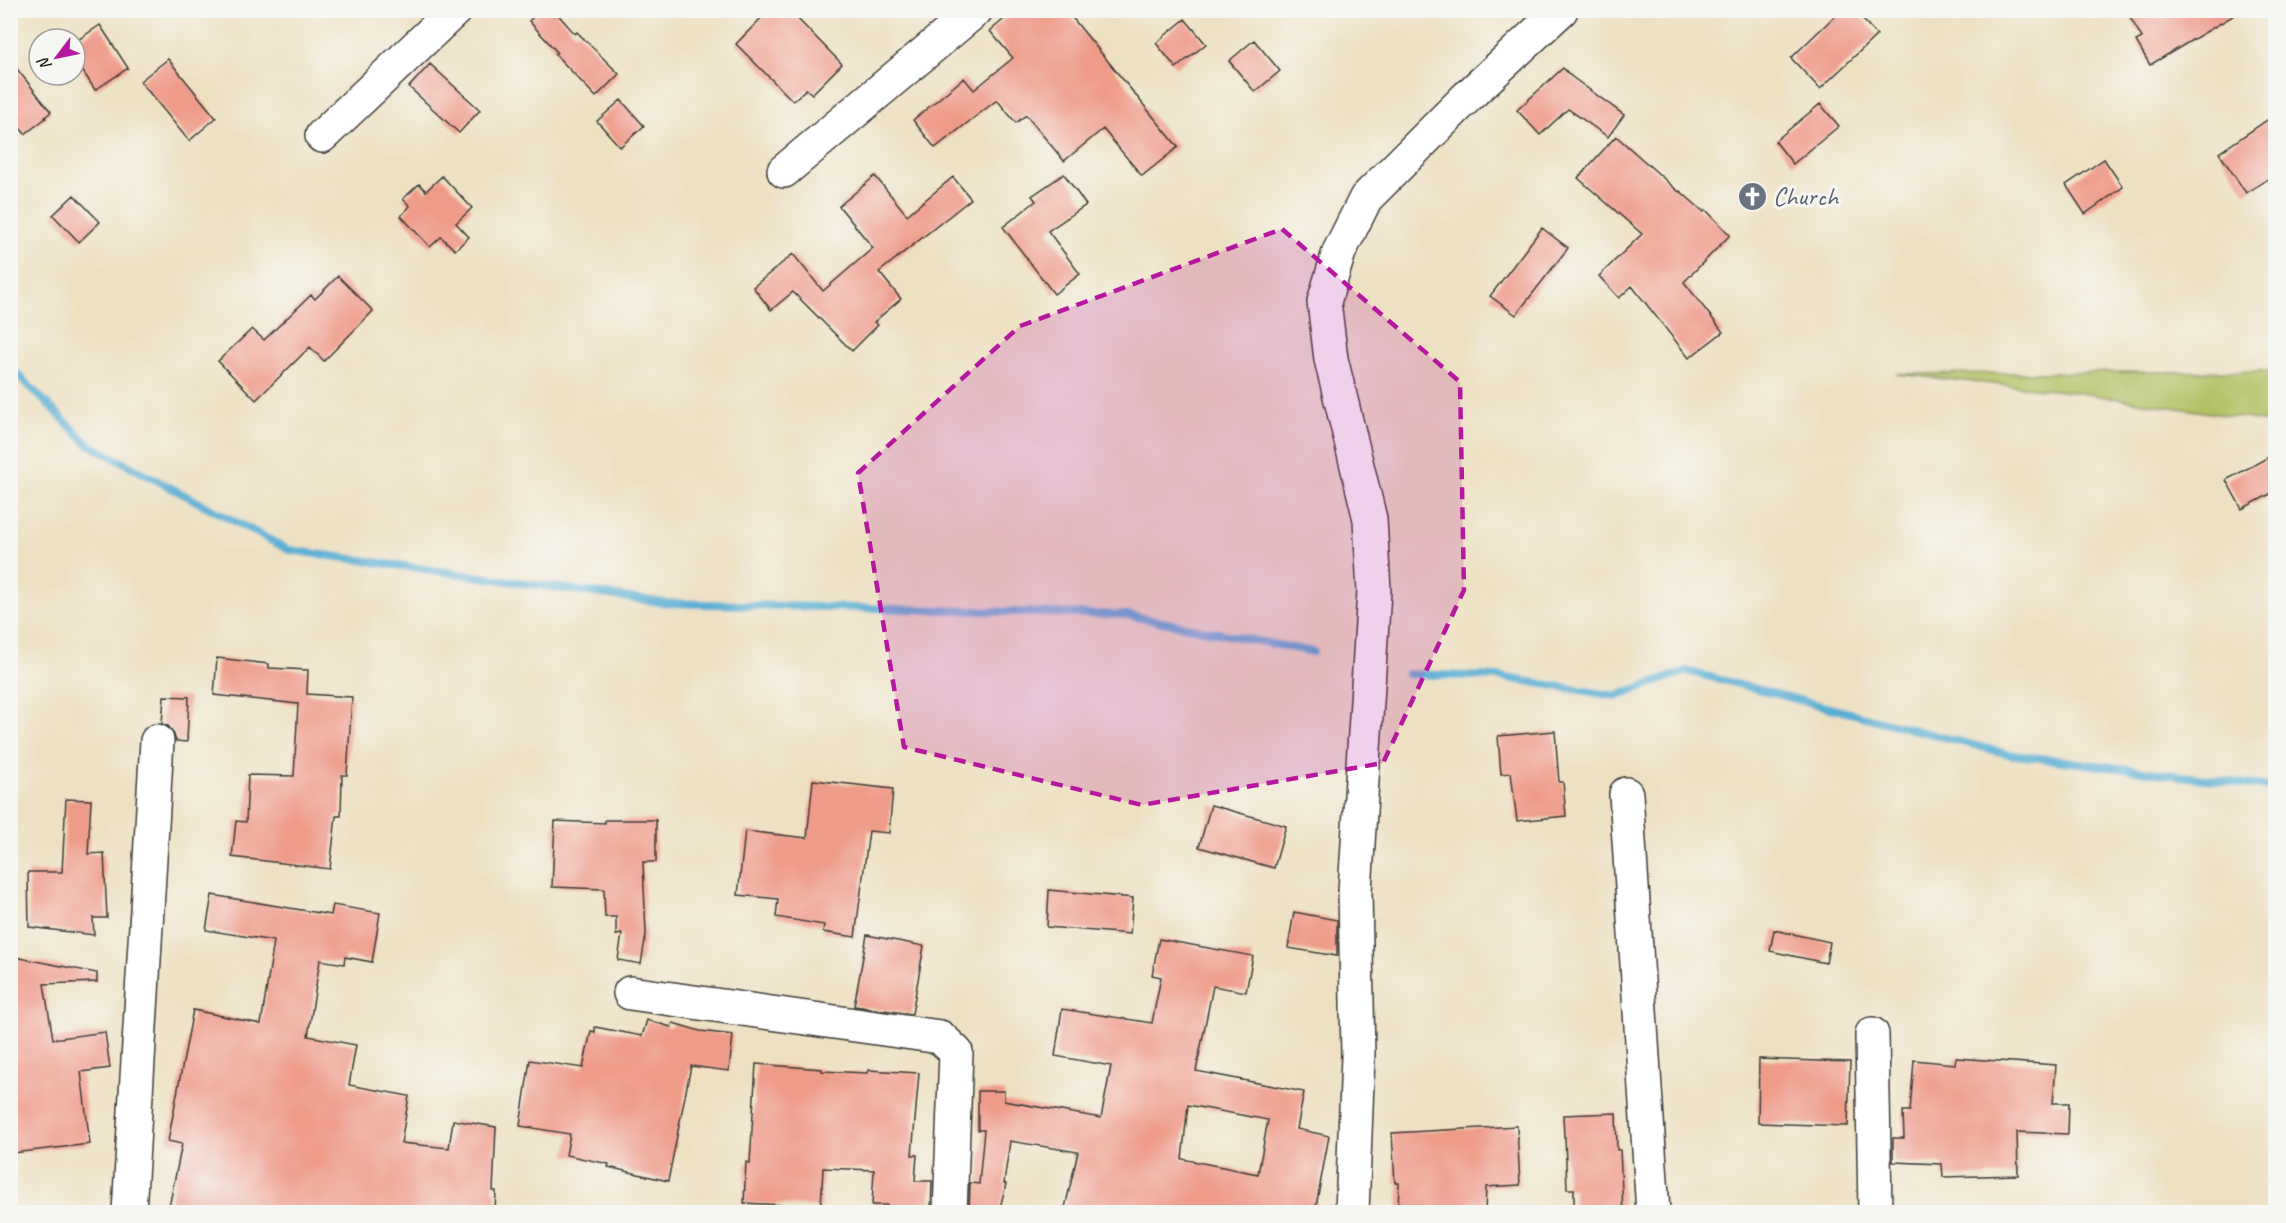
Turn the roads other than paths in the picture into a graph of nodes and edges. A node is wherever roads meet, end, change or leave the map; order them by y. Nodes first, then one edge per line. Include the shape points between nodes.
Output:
1 (455, 10) edge
2 (976, 10) edge
3 (1561, 10) edge
4 (322, 136) dead end
5 (784, 171) dead end
6 (157, 741) dead end
7 (1626, 794) dead end
8 (630, 993) dead end
9 (1872, 1034) dead end
10 (129, 1212) edge
11 (950, 1212) edge
12 (1352, 1212) edge
13 (1653, 1212) edge
14 (1875, 1212) edge

1 - 4 street
2 - 5 street
3 - 12 street via 1366,198 1339,252 1324,302 1331,359 1370,519 1374,591 1355,891 1358,1056
6 - 10 street
7 - 13 street
8 - 11 street via 940,1036 956,1052
9 - 14 street

